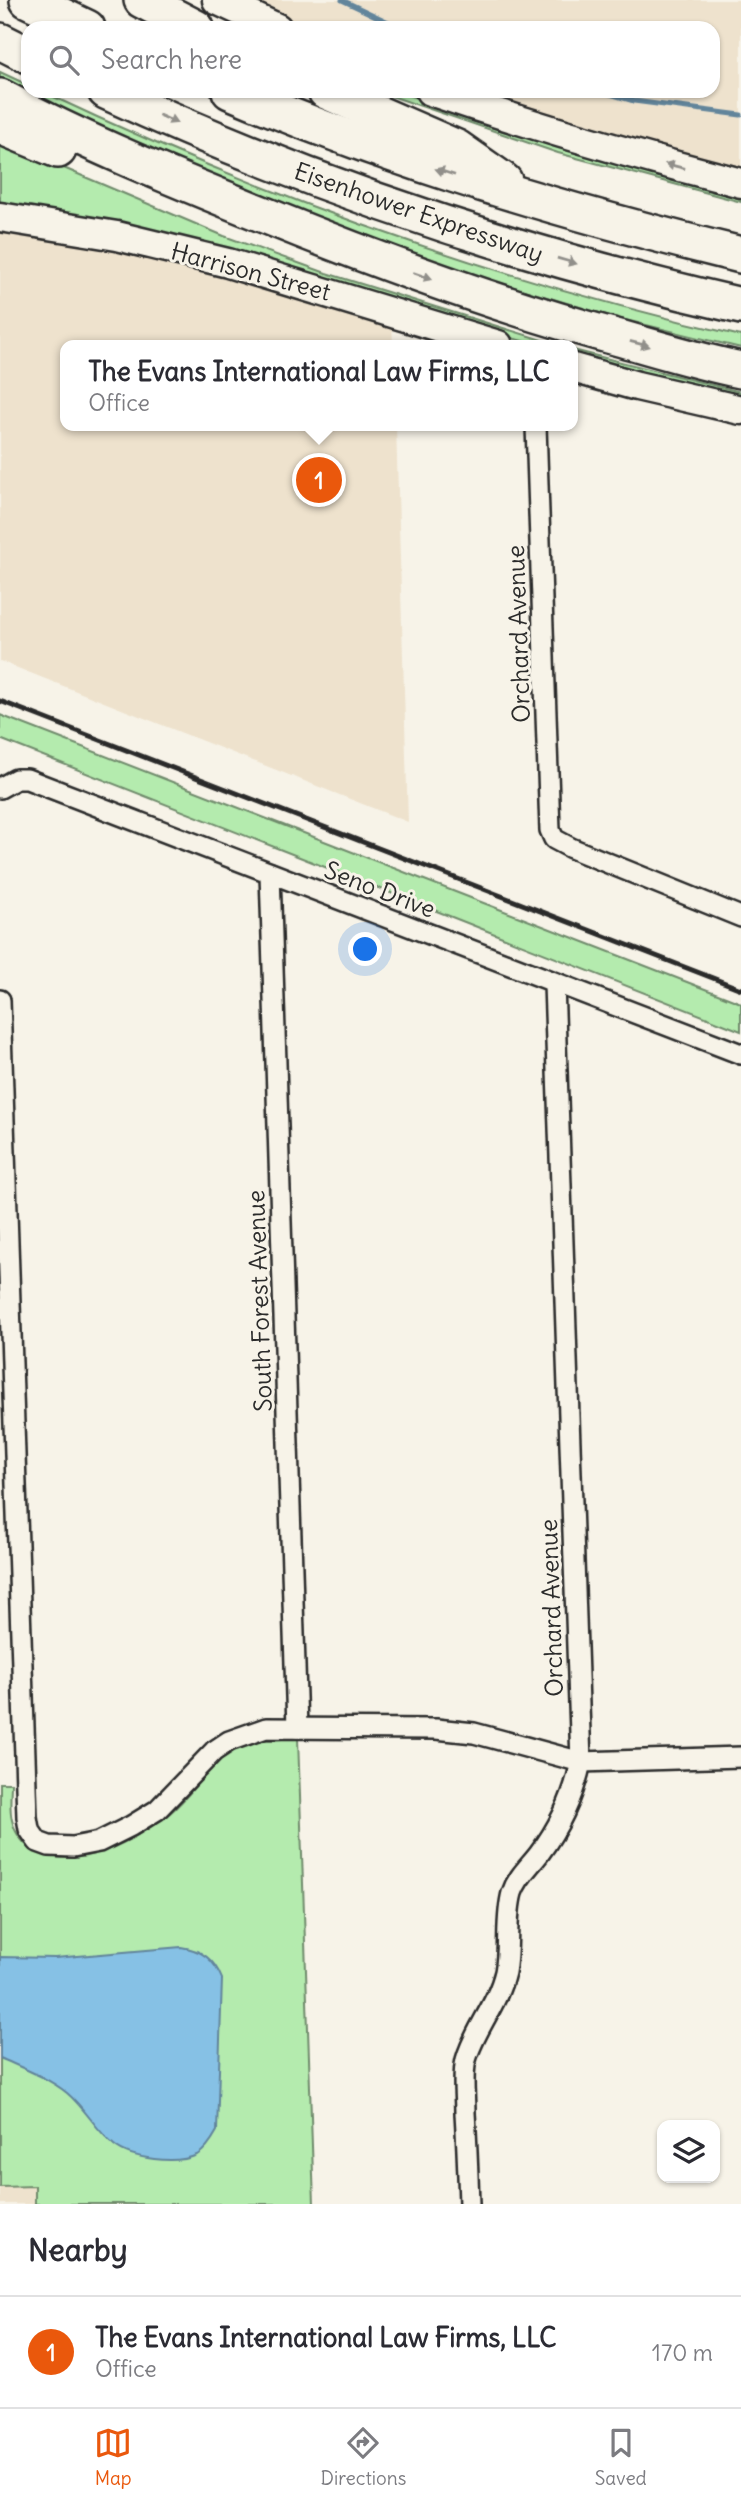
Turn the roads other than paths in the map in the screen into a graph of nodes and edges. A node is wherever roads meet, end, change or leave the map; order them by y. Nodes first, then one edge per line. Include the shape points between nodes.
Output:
1 (28, 0) edge
2 (142, 0) edge
3 (217, 0) edge
4 (73, 21) edge
5 (182, 21) edge
6 (262, 21) edge
7 (0, 41) edge
8 (21, 52) edge
9 (0, 97) edge
10 (122, 98) edge
11 (248, 98) edge
12 (342, 98) edge
13 (451, 98) edge
14 (0, 126) edge
15 (741, 183) edge
16 (533, 201) junction
17 (0, 217) edge
18 (359, 254) junction
19 (741, 255) edge
20 (741, 306) edge
21 (482, 340) edge
22 (578, 369) edge
23 (741, 370) edge
24 (741, 410) edge
25 (536, 431) edge
26 (0, 787) edge
27 (270, 873) junction
28 (741, 917) edge
29 (554, 984) junction
30 (0, 1000) edge
31 (741, 1054) edge
32 (297, 1728) junction
33 (741, 1757) edge
34 (581, 1762) junction
35 (469, 2204) edge

1 - 4 highway
2 - 5 highway
3 - 6 main road
7 - 8 highway
9 - 18 highway via 181,181
10 -> 20 highway, Eisenhower Expressway via 210,137 452,227 653,286
16 -> 11 highway, Eisenhower Expressway via 423,165
12 - 16 highway via 457,148
15 -> 13 main road via 642,158
14 - 18 highway via 312,253
16 - 19 highway, Eisenhower Expressway
17 - 21 main road, Harrison Street via 195,254
18 -> 23 highway via 538,316
22 - 24 main road
25 - 28 street, Orchard Avenue via 548,820 554,839
26 - 27 street, Seno Drive via 27,779
27 - 29 street, Seno Drive
27 - 32 street, South Forest Avenue
29 - 31 street, Seno Drive
29 - 34 street, Orchard Avenue
30 - 32 street via 29,1829 38,1842 50,1846 99,1842 157,1810 229,1741 266,1728
32 - 34 street via 474,1733
33 - 34 street
34 - 35 street, Orchard Avenue via 552,1835 513,1891 505,1973 466,2061

